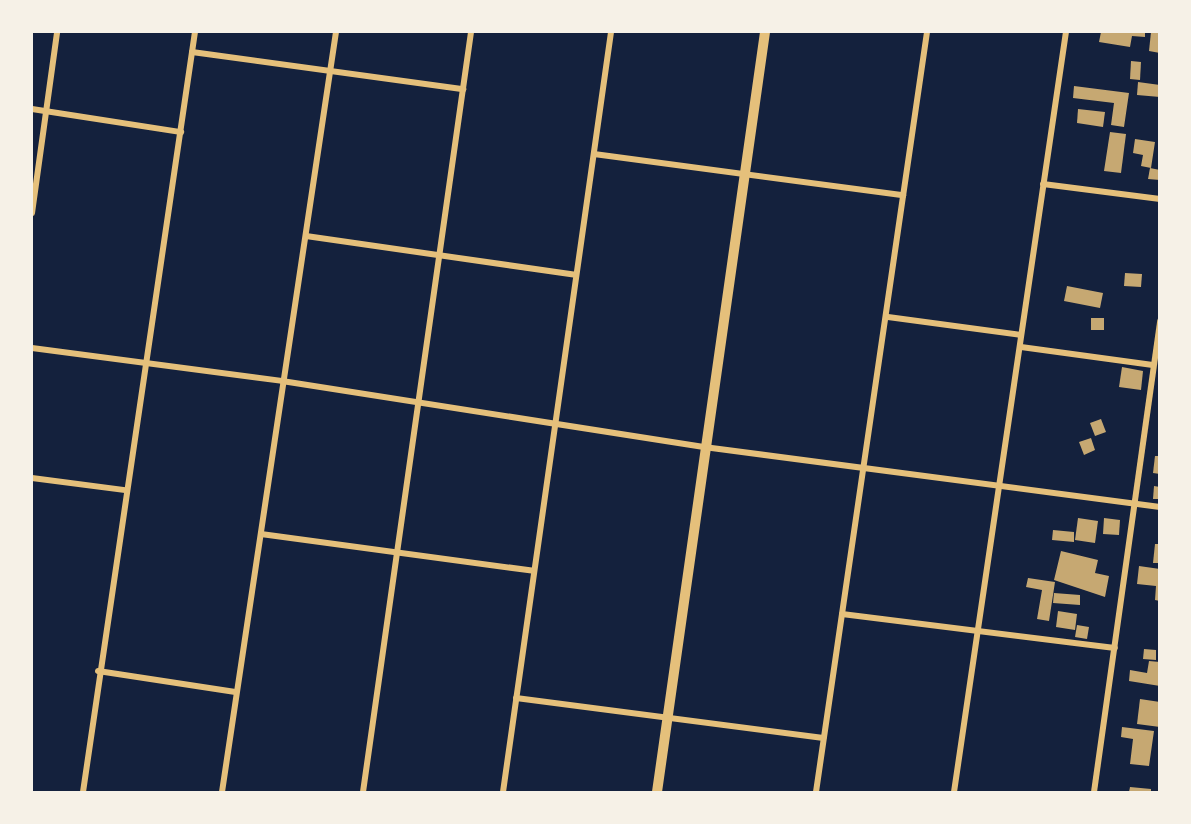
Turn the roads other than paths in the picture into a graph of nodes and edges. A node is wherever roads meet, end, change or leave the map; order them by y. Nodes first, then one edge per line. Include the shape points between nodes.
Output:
1 (57, 32) edge
2 (195, 32) edge
3 (336, 32) edge
4 (471, 32) edge
5 (611, 32) edge
6 (765, 32) edge
7 (927, 32) edge
8 (1066, 32) edge
9 (192, 51) junction
10 (330, 71) junction
11 (463, 89) junction
12 (32, 109) edge
13 (45, 111) junction
14 (181, 132) junction
15 (594, 154) junction
16 (744, 174) junction
17 (1043, 184) junction
18 (903, 195) junction
19 (1160, 199) edge
20 (32, 213) edge
21 (306, 236) junction
22 (438, 254) junction
23 (575, 275) junction
24 (888, 317) junction
25 (1160, 321) edge
26 (1021, 335) junction
27 (1021, 346) junction
28 (32, 348) edge
29 (146, 363) junction
30 (1153, 365) junction
31 (282, 381) junction
32 (417, 401) junction
33 (555, 424) junction
34 (704, 447) junction
35 (865, 467) junction
36 (32, 478) edge
37 (997, 486) junction
38 (125, 490) junction
39 (1135, 503) junction
40 (1160, 507) edge
41 (261, 534) junction
42 (396, 550) junction
43 (532, 571) junction
44 (842, 614) junction
45 (975, 633) junction
46 (1115, 648) junction
47 (98, 671) junction
48 (235, 692) junction
49 (516, 698) junction
50 (667, 717) junction
51 (823, 738) junction
52 (83, 792) edge
53 (222, 792) edge
54 (363, 792) edge
55 (503, 792) edge
56 (657, 792) edge
57 (816, 792) edge
58 (954, 792) edge
59 (1094, 792) edge

1 - 13 street
2 - 9 street
3 - 10 street
4 - 11 street
5 - 15 street
6 - 16 street
7 - 18 street
8 - 17 street
9 - 10 street
9 - 14 street
10 - 11 street
10 - 21 street
11 - 22 street
12 - 13 street
13 - 14 street
13 - 20 street
14 - 29 street
15 - 16 street
15 - 23 street
16 - 18 street
16 - 34 street
17 - 19 street
17 - 26 street
18 - 24 street
21 - 22 street
21 - 31 street
22 - 23 street
22 - 32 street
23 - 33 street
24 - 26 street
24 - 35 street
25 - 30 street
26 - 27 street
27 - 30 street
27 - 37 street
28 - 29 street
29 - 31 street
29 - 38 street
30 - 39 street
31 - 32 street
31 - 41 street
32 - 33 street
32 - 42 street
33 - 34 street
33 - 43 street
34 - 35 street
34 - 50 street
35 - 37 street
35 - 44 street
36 - 38 street
37 - 39 street
37 - 45 street
38 - 47 street
39 - 40 street
39 - 46 street
41 - 42 street
41 - 48 street
42 - 43 street
42 - 54 street
43 - 49 street
44 - 45 street
44 - 51 street
45 - 46 street
45 - 58 street
46 - 59 street
47 - 48 street
47 - 52 street
48 - 53 street
49 - 50 street
49 - 55 street
50 - 51 street
50 - 56 street
51 - 57 street

